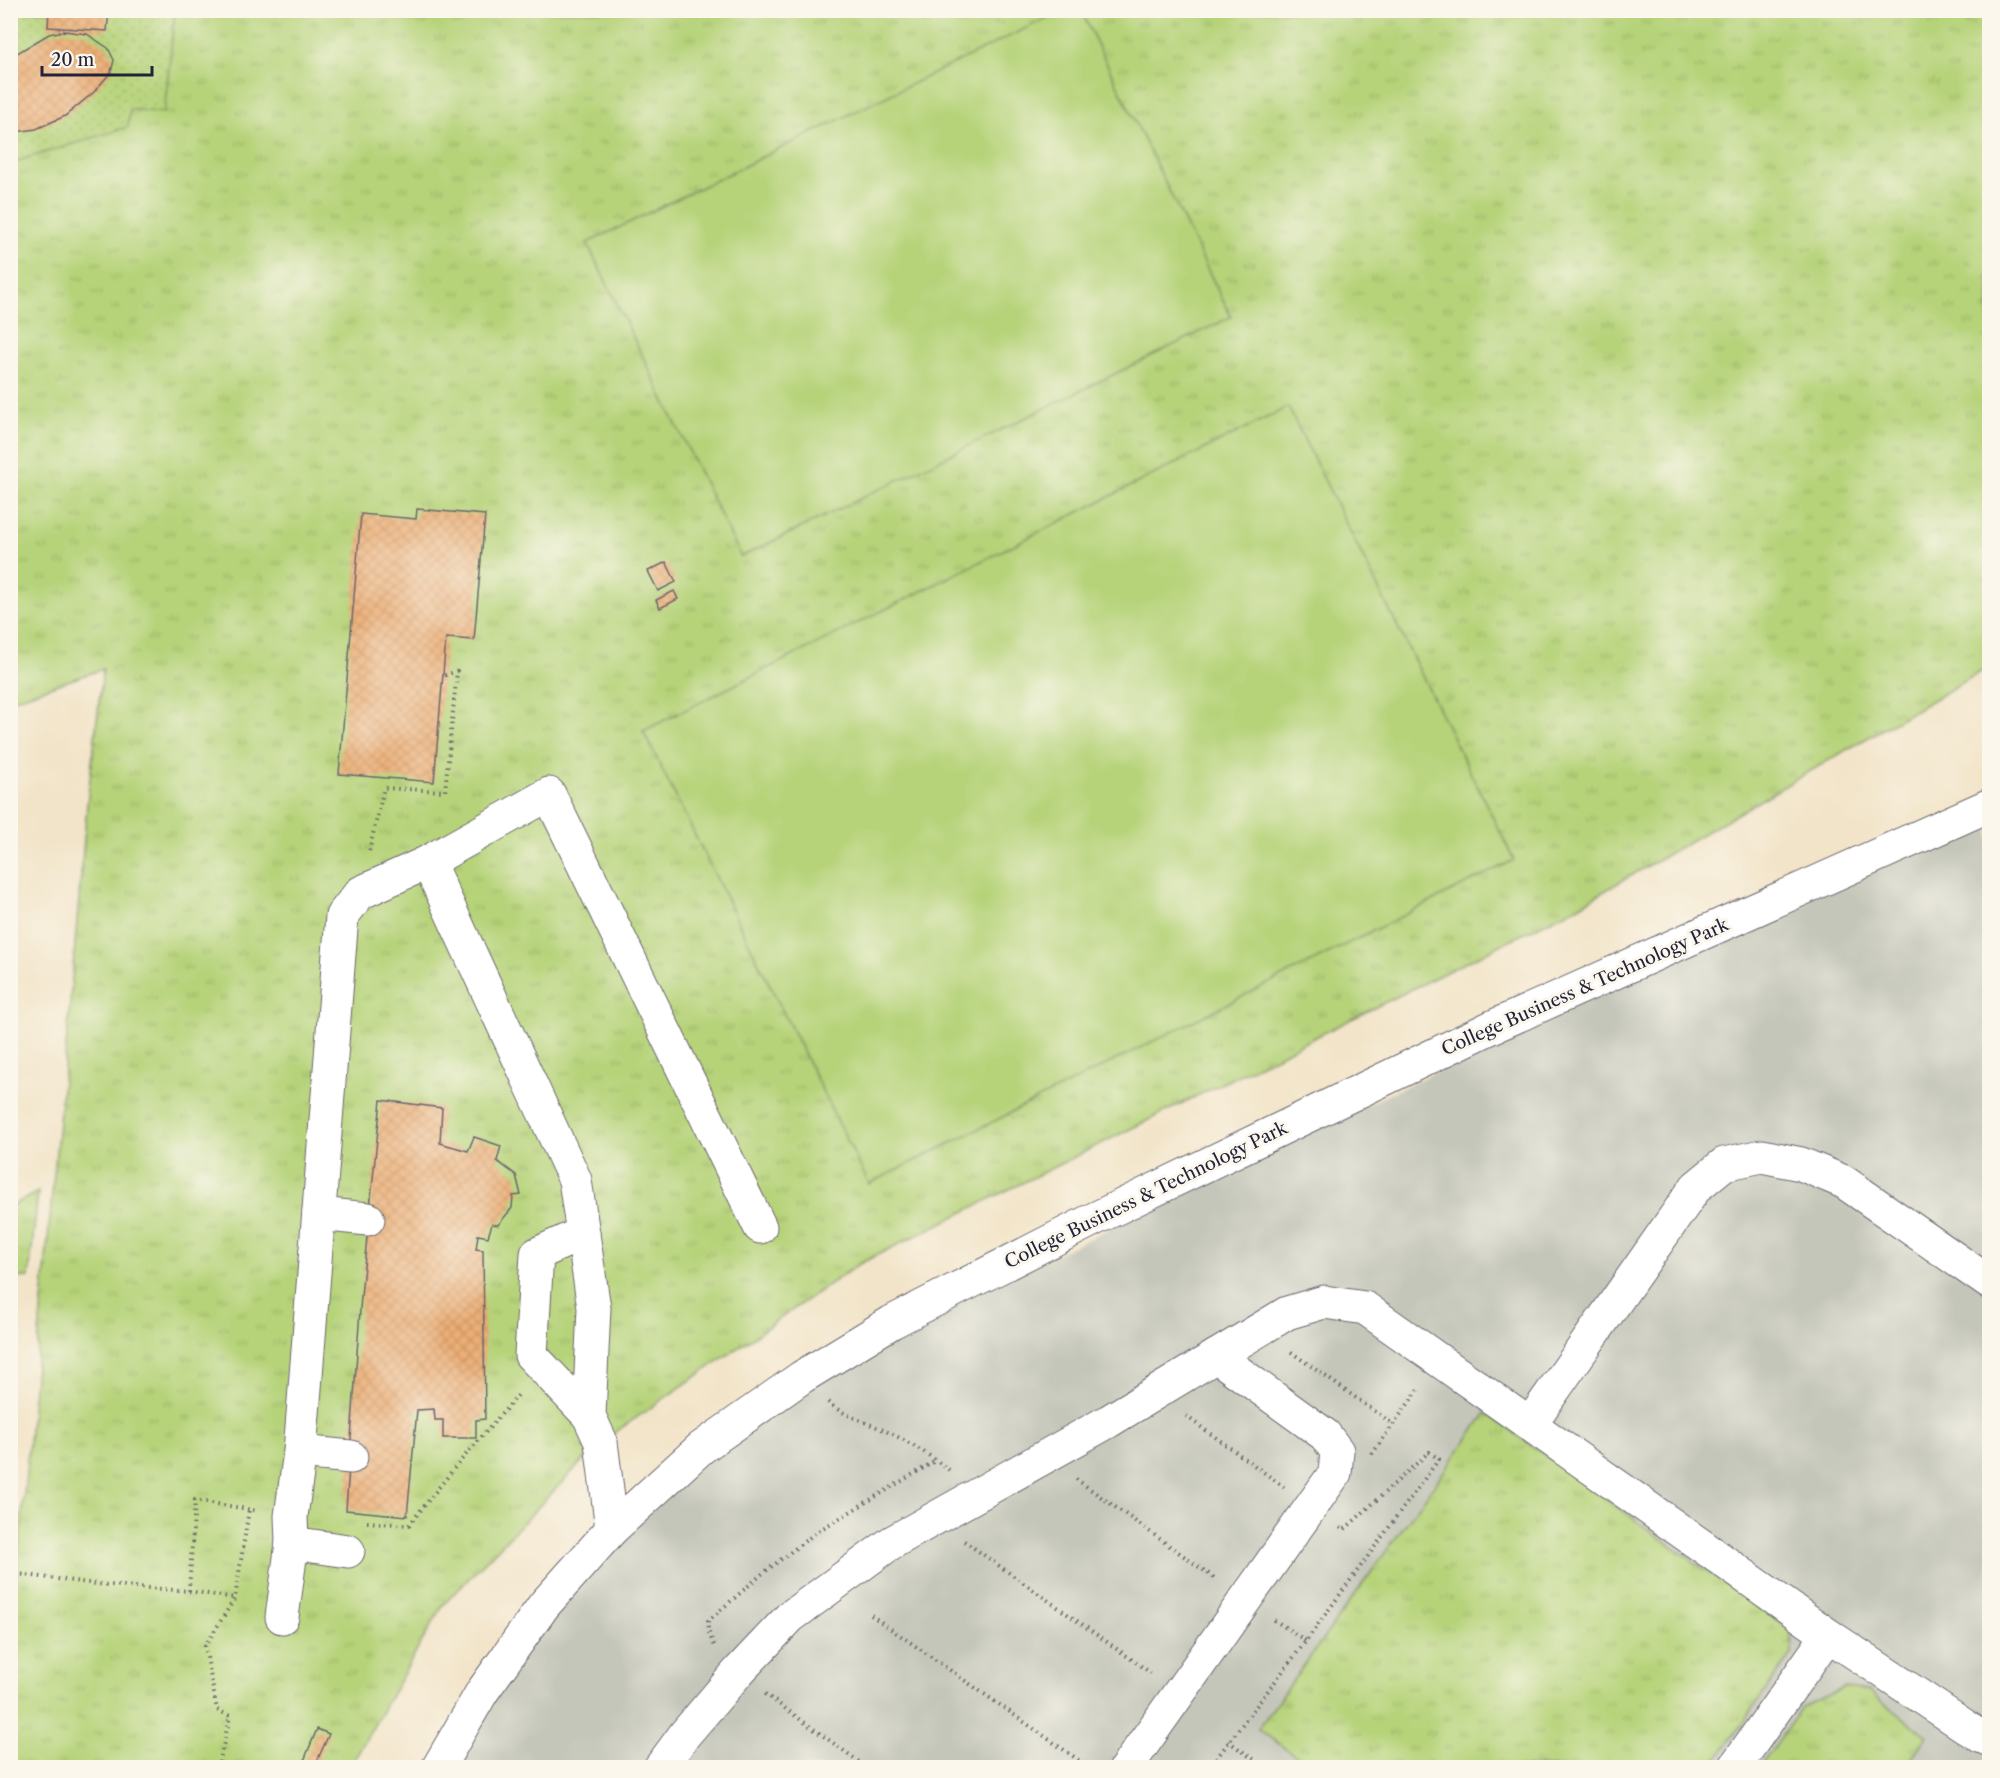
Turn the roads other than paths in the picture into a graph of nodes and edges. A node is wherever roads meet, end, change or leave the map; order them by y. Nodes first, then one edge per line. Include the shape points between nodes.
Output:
1 (1989, 805) edge
2 (428, 862) junction
3 (319, 1214) junction
4 (368, 1219) dead end
5 (760, 1227) dead end
6 (583, 1233) junction
7 (1989, 1283) edge
8 (1216, 1356) junction
9 (589, 1416) junction
10 (1530, 1424) junction
11 (300, 1452) junction
12 (351, 1457) dead end
13 (612, 1529) junction
14 (292, 1543) junction
15 (348, 1551) dead end
16 (282, 1617) dead end
17 (1828, 1635) junction
18 (1989, 1740) edge
19 (438, 1767) edge
20 (660, 1767) edge
21 (1126, 1767) edge
22 (1734, 1767) edge

1 - 13 lane, College Business & Technology Park via 1492,1027 1081,1225 892,1322 802,1377 701,1448
2 - 3 lane via 360,893 342,916
2 - 5 lane via 549,794
2 - 6 lane via 575,1180
3 - 4 lane
3 - 11 lane
6 - 9 lane via 594,1308
6 - 9 lane via 537,1254 531,1355
7 - 10 lane via 1844,1182 1801,1164 1762,1156 1724,1164 1696,1187
8 - 10 lane via 1287,1313 1324,1302 1365,1308
8 - 20 lane via 891,1544 790,1617 738,1672
8 - 21 lane via 1325,1435 1337,1451 1335,1473
9 - 13 lane via 601,1442
10 - 17 lane
11 - 12 lane
11 - 14 lane via 291,1516
13 - 19 lane, College Business & Technology Park via 544,1605 482,1692
14 - 15 lane
14 - 16 lane
17 - 18 lane
17 - 22 lane

